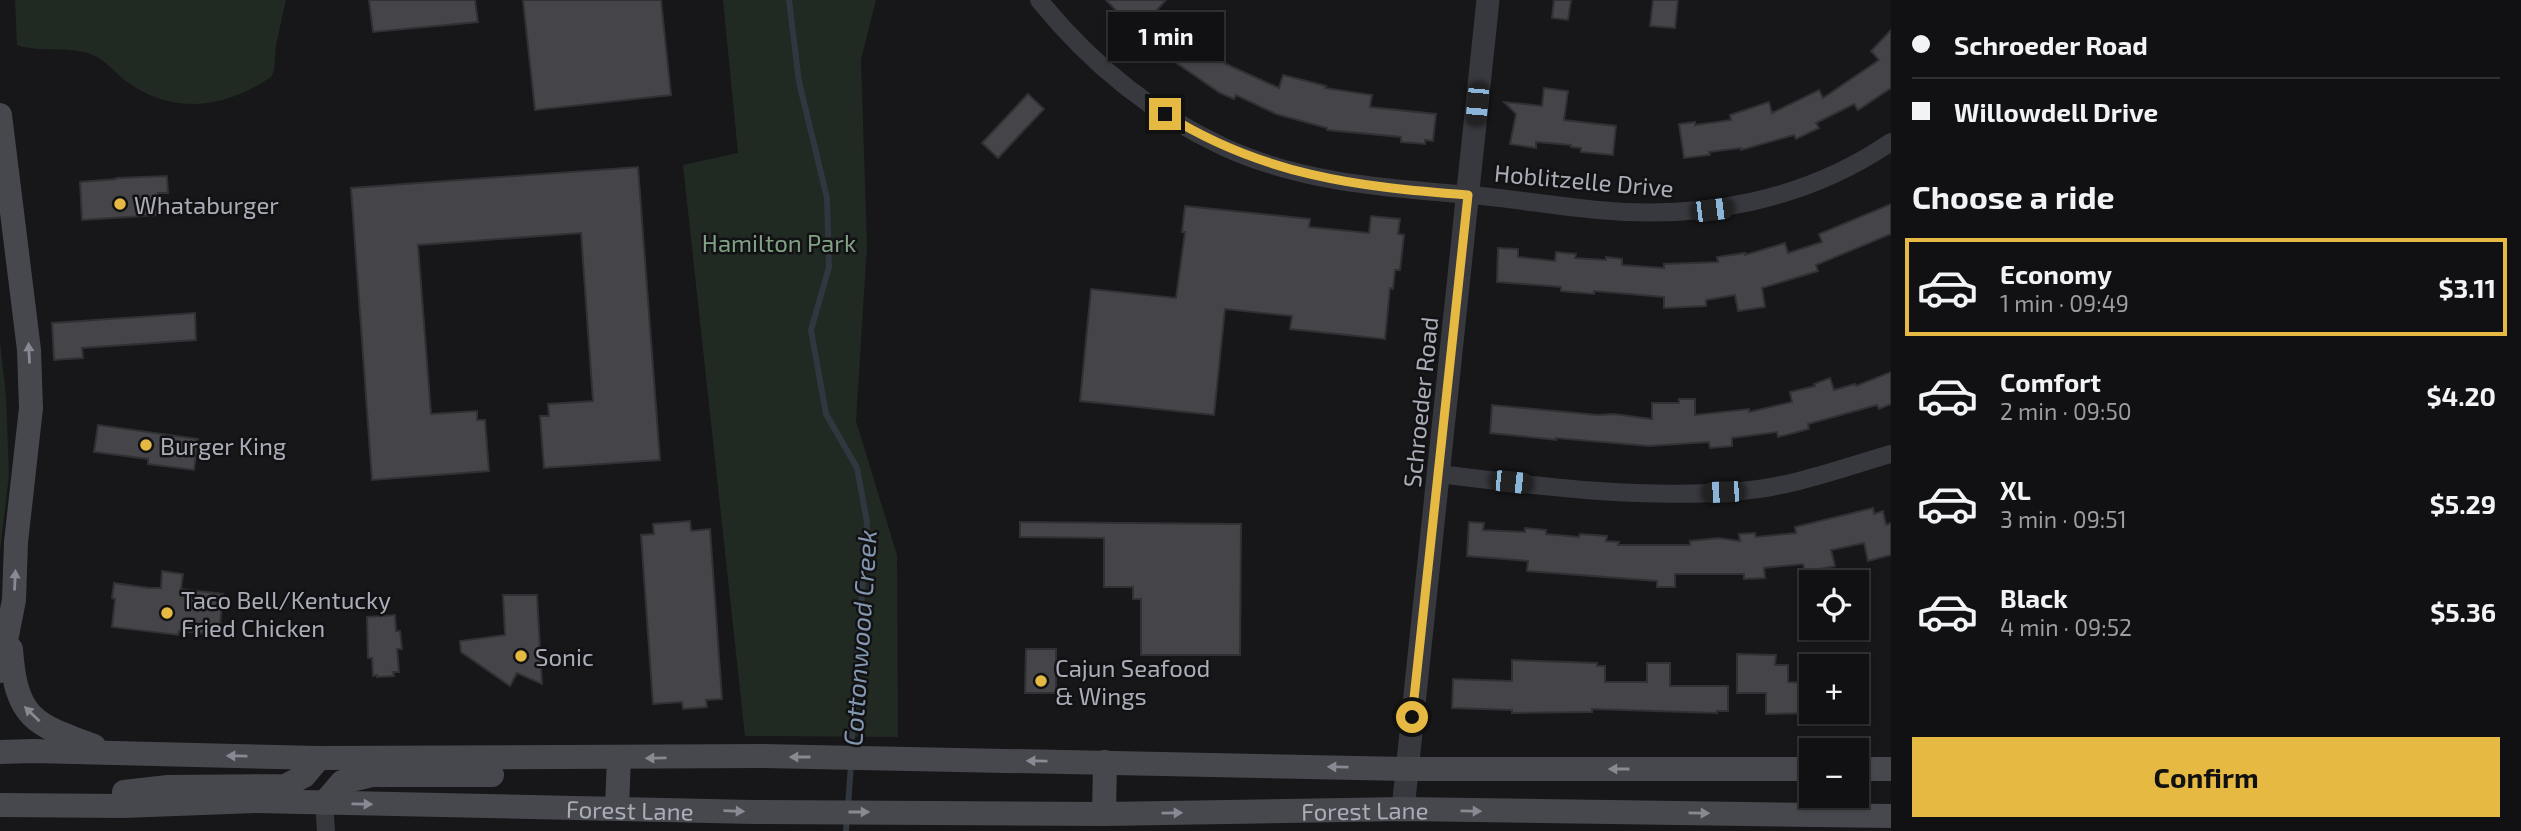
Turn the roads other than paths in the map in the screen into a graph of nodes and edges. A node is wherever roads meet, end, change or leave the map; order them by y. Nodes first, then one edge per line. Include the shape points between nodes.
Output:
1 (1039, 0) edge
2 (1488, 0) edge
3 (0, 115) edge
4 (1891, 142) edge
5 (1468, 195) junction
6 (1891, 454) edge
7 (1439, 474) junction
8 (9, 621) junction
9 (0, 651) edge
10 (0, 671) edge
11 (0, 752) edge
12 (140, 754) junction
13 (319, 758) junction
14 (619, 758) junction
15 (556, 759) junction
16 (1105, 762) junction
17 (1406, 769) junction
18 (1799, 769) edge
19 (1869, 769) edge
20 (1891, 769) edge
21 (324, 803) junction
22 (0, 805) edge
23 (76, 806) junction
24 (617, 808) junction
25 (1403, 809) junction
26 (1104, 814) junction
27 (1891, 816) edge
28 (326, 831) edge

1 - 5 street, Hoblitzelle Drive via 1110,75 1225,148 1325,178
2 - 5 street, Schroeder Road
8 -> 3 main road via 31,408 29,350
4 - 5 street, Hoblitzelle Drive via 1843,171 1804,187 1695,212 1600,211
5 - 7 street, Schroeder Road
6 - 7 street via 1802,480 1743,491 1684,494 1616,492
7 - 17 street, Schroeder Road
8 - 9 main road
8 - 10 main road
12 -> 8 main road via 102,748 61,734 26,711 16,693
11 - 12 main road, Forest Lane
13 -> 12 main road, Forest Lane
13 - 15 main road, Forest Lane
13 - 23 main road via 304,776 285,786 167,787 124,792
14 - 15 main road, Forest Lane
16 -> 14 main road, Forest Lane
14 - 24 main road
15 - 21 main road via 488,775 372,775 342,782
17 -> 16 main road, Forest Lane
16 - 26 main road
18 -> 17 main road, Forest Lane
17 - 25 street, Schroeder Road
19 - 20 main road
21 - 23 main road, Forest Lane
21 -> 24 main road, Forest Lane
21 - 28 street
22 - 23 main road, Forest Lane
24 -> 26 main road, Forest Lane
26 -> 25 main road, Forest Lane
25 -> 27 main road, Forest Lane

